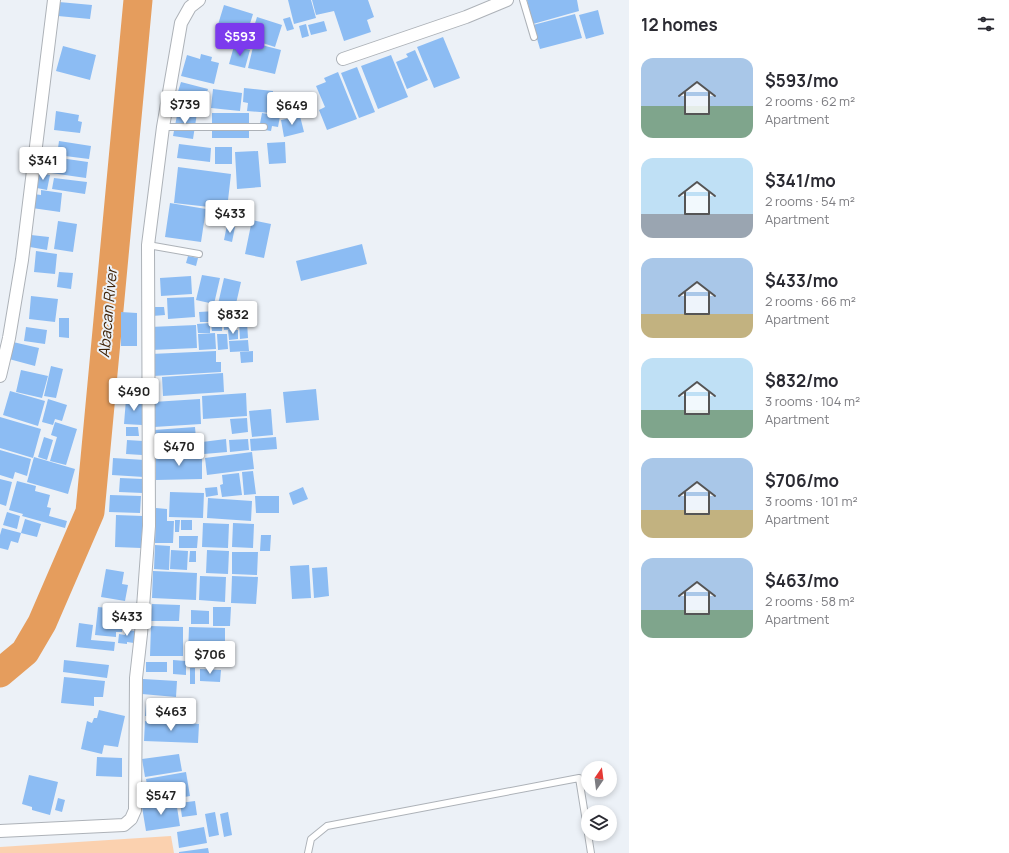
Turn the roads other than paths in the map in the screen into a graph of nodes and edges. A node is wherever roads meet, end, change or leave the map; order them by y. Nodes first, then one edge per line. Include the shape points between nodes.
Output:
1 (54, 0) edge
2 (198, 0) edge
3 (507, 0) edge
4 (523, 0) edge
5 (534, 37) dead end
6 (343, 59) dead end
7 (163, 127) junction
8 (264, 127) dead end
9 (148, 245) junction
10 (200, 254) dead end
11 (0, 376) edge
12 (583, 805) edge
13 (0, 831) edge
14 (589, 841) edge
15 (308, 853) edge
16 (591, 853) edge

1 - 11 street via 22,260
2 - 7 street via 190,7 182,23
3 - 6 street via 466,17
4 - 5 lane
7 - 8 lane
7 - 9 street
9 - 10 lane
9 - 13 street via 149,526 136,678 135,810 131,819 124,825
12 - 15 lane via 579,778 327,826 311,839
14 - 16 lane

